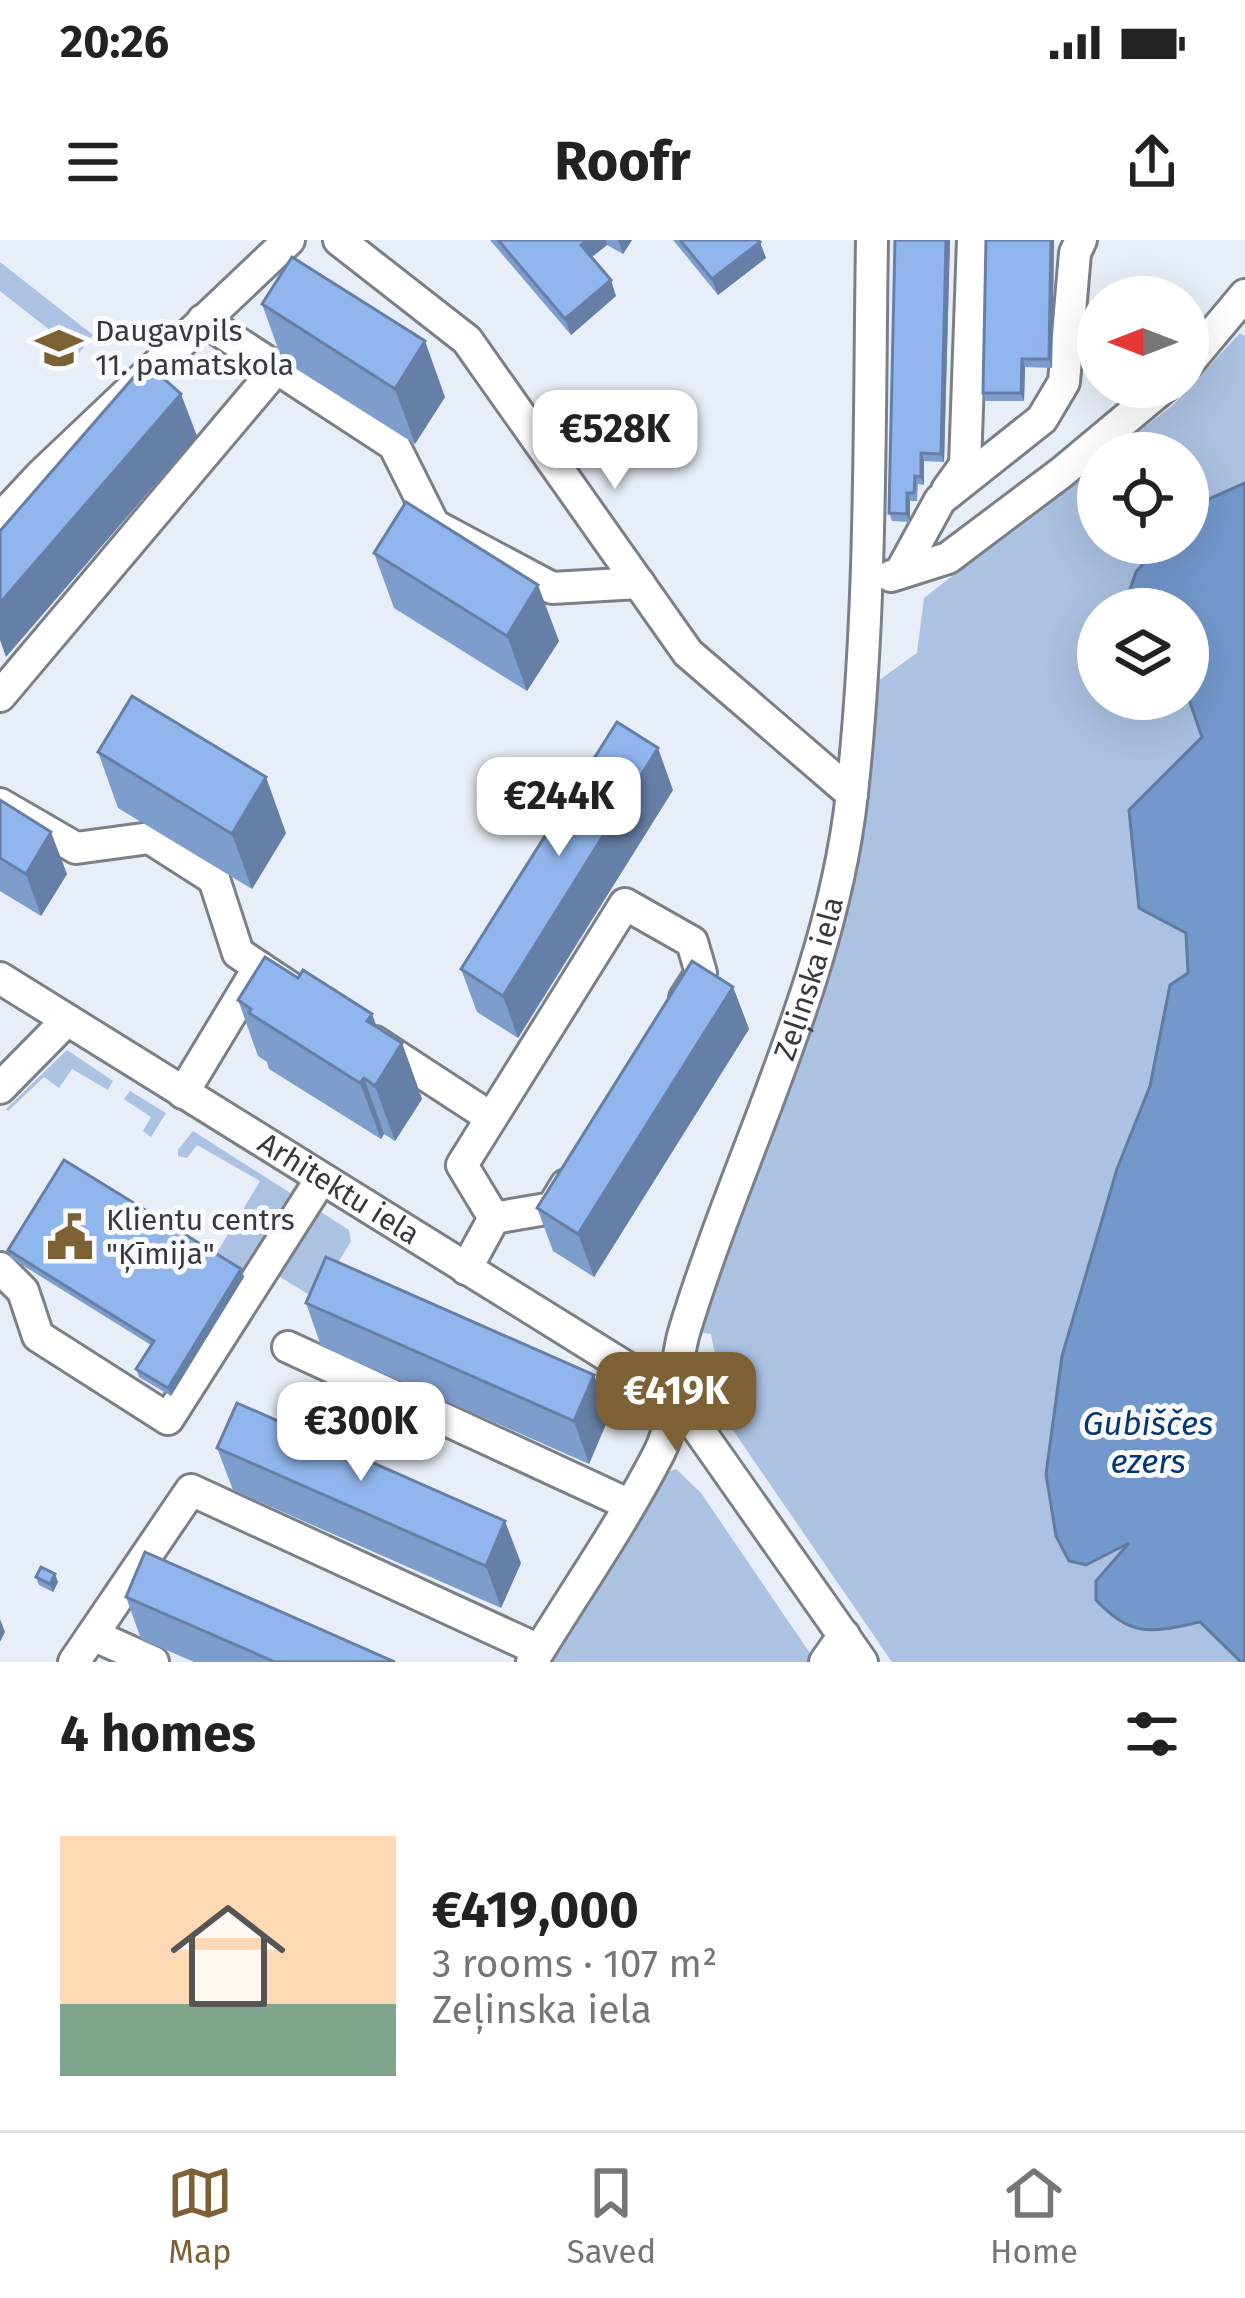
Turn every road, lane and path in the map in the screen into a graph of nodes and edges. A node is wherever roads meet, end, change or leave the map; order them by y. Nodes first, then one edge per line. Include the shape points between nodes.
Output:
1 (289, 240) edge
2 (339, 240) edge
3 (872, 240) edge
4 (973, 240) edge
5 (1081, 240) edge
6 (1245, 295) edge
7 (202, 320) junction
8 (1209, 338) edge
9 (276, 369) junction
10 (1139, 408) edge
11 (940, 500) junction
12 (0, 519) edge
13 (900, 573) junction
14 (639, 583) junction
15 (866, 584) junction
16 (0, 696) edge
17 (852, 794) junction
18 (0, 804) edge
19 (260, 967) junction
20 (0, 978) edge
21 (305, 997) edge
22 (67, 1020) junction
23 (345, 1023) edge
24 (664, 1032) edge
25 (0, 1088) edge
26 (183, 1093) junction
27 (490, 1117) junction
28 (577, 1169) edge
29 (321, 1178) junction
30 (494, 1218) junction
31 (0, 1268) edge
32 (466, 1269) junction
33 (288, 1347) dead end
34 (676, 1399) junction
35 (628, 1504) junction
36 (93, 1635) junction
37 (844, 1635) junction
38 (535, 1656) edge
39 (74, 1662) edge
40 (152, 1662) edge
41 (825, 1662) edge
42 (862, 1662) edge

1 - 7 street
2 - 14 street via 467,340
3 - 15 street, Zeļinska iela
4 - 11 street via 965,465
5 - 11 street via 1064,382 1042,419
6 - 8 street
7 - 9 street
7 - 12 street
9 - 14 street via 394,445 434,525 552,588
9 - 16 street
10 - 13 street via 948,558
11 - 13 street
13 - 15 street
14 - 17 street via 688,652
15 - 17 street, Zeļinska iela
17 - 34 street, Zeļinska iela via 798,1013 683,1334
18 - 19 street via 76,848 150,838 214,879 238,953
19 - 21 street
19 - 26 street
20 - 22 street, Arhitektu iela
22 - 25 street
22 - 26 street, Arhitektu iela
23 - 27 street
24 - 27 street via 701,973 692,942 625,904
26 - 29 street, Arhitektu iela
27 - 30 street via 462,1165
28 - 30 street via 552,1208
29 - 31 street via 168,1419 38,1336 22,1292
29 - 32 street, Arhitektu iela
30 - 32 street
32 - 34 street, Arhitektu iela
33 - 35 street
34 - 35 street, Zeļinska iela via 661,1449
34 - 37 street
35 - 38 street, Zeļinska iela
36 - 38 street via 191,1490
36 - 39 street
36 - 40 street
37 - 41 street
37 - 42 street

